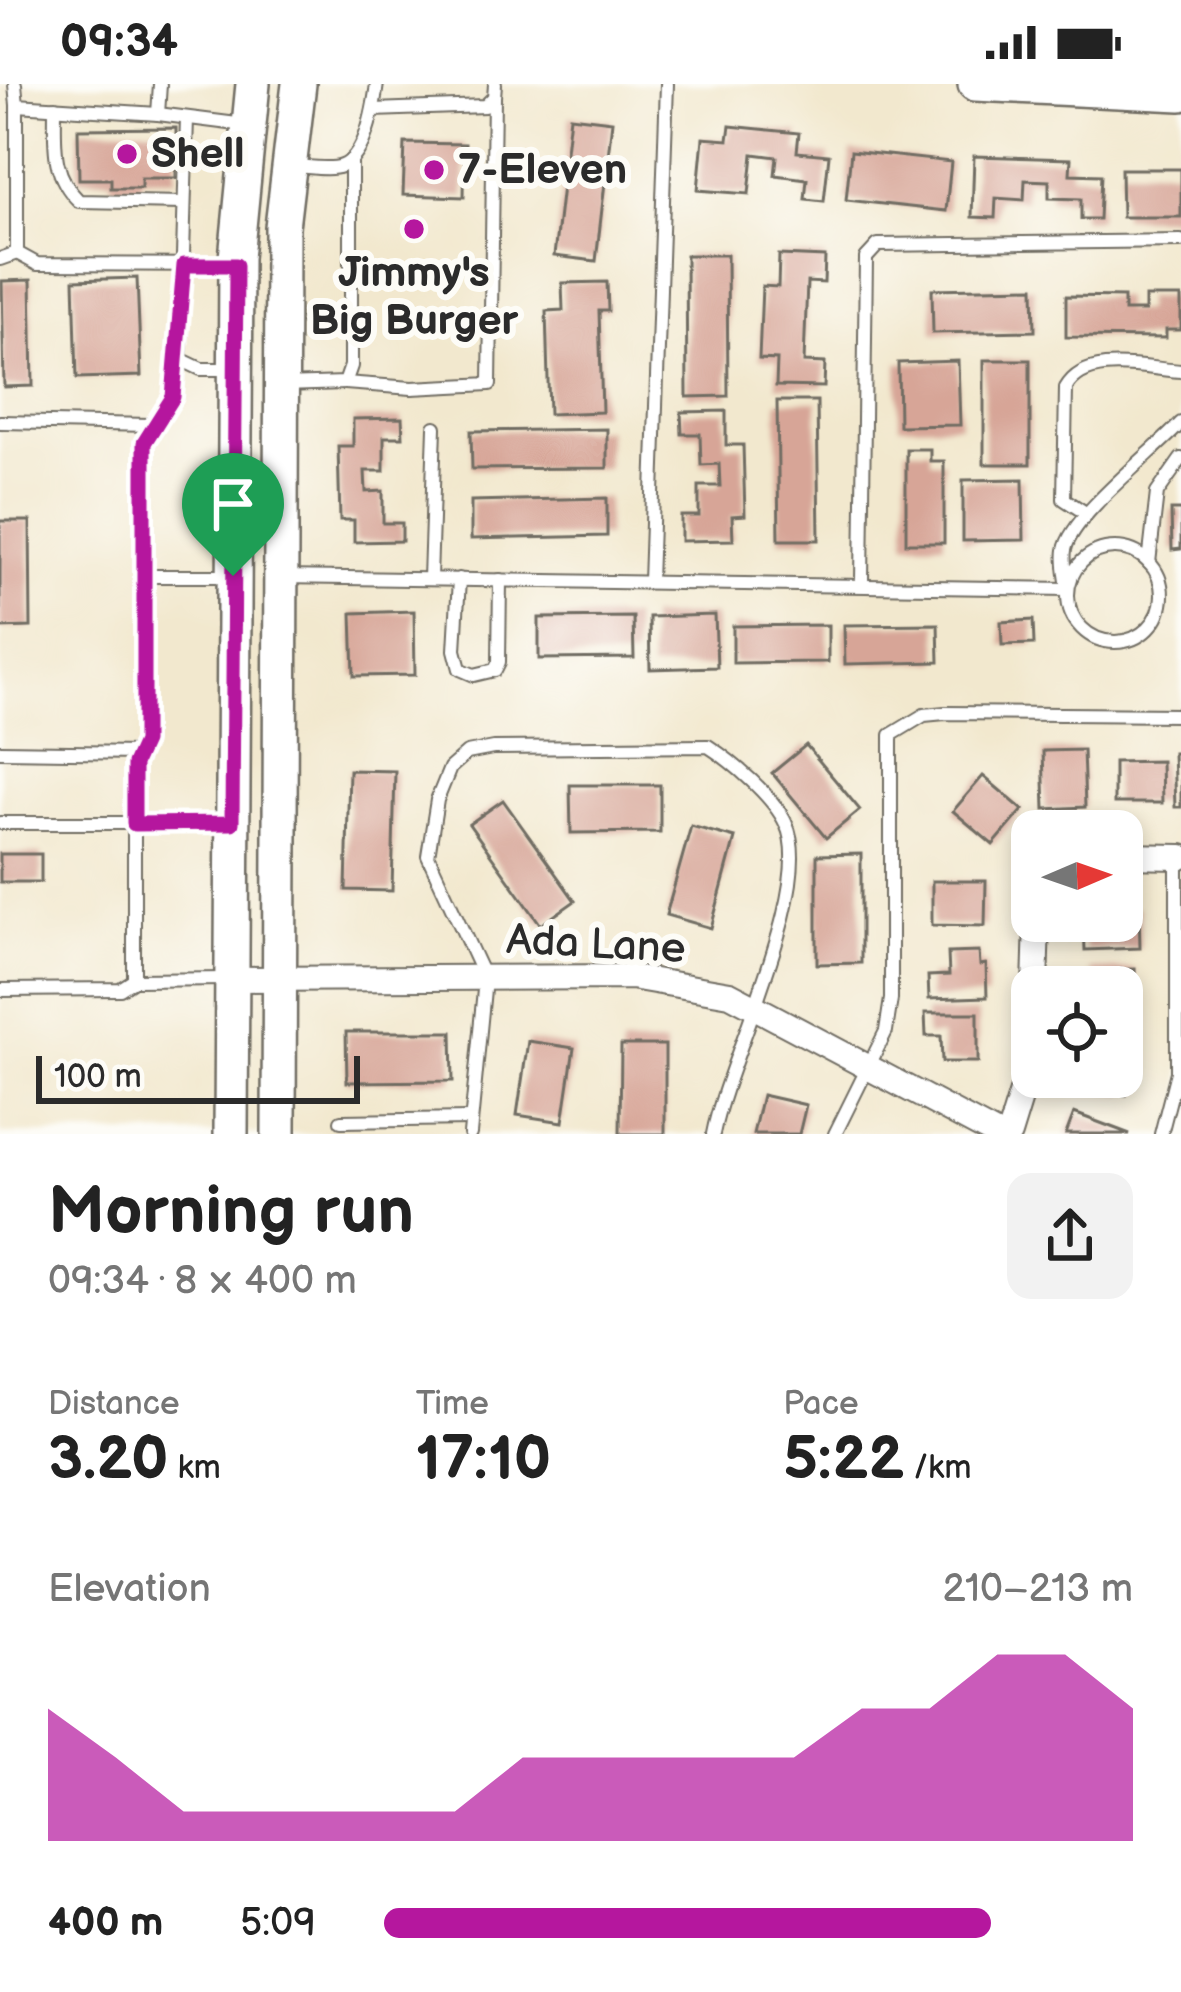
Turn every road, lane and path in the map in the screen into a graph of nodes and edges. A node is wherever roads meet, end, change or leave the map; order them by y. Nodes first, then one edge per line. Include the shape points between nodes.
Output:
1 (15, 84) edge
2 (160, 84) edge
3 (254, 84) edge
4 (298, 84) edge
5 (376, 84) edge
6 (667, 84) edge
7 (975, 84) edge
8 (495, 90) edge
9 (1181, 94) edge
10 (17, 105) junction
11 (55, 107) junction
12 (373, 110) junction
13 (158, 114) junction
14 (187, 118) junction
15 (247, 125) junction
16 (351, 160) junction
17 (285, 166) junction
18 (184, 203) junction
19 (1181, 241) edge
20 (17, 253) junction
21 (0, 259) edge
22 (184, 265) junction
23 (236, 265) junction
24 (180, 359) junction
25 (235, 369) junction
26 (1181, 371) edge
27 (345, 383) junction
28 (281, 385) junction
29 (0, 422) edge
30 (1181, 423) edge
31 (152, 425) junction
32 (436, 427) dead end
33 (1181, 459) edge
34 (1084, 512) junction
35 (1149, 563) junction
36 (144, 576) junction
37 (233, 576) junction
38 (281, 577) junction
39 (430, 579) junction
40 (459, 579) junction
41 (500, 580) junction
42 (650, 582) junction
43 (862, 582) junction
44 (1068, 589) junction
45 (1181, 589) edge
46 (1161, 590) junction
47 (1181, 715) edge
48 (0, 751) edge
49 (139, 753) junction
50 (0, 823) edge
51 (232, 823) junction
52 (134, 824) junction
53 (1143, 856) edge
54 (1179, 857) edge
55 (232, 979) junction
56 (280, 979) junction
57 (485, 979) junction
58 (134, 980) junction
59 (0, 990) edge
60 (752, 1004) junction
61 (867, 1070) junction
62 (1020, 1098) edge
63 (340, 1121) dead end
64 (470, 1127) edge
65 (231, 1134) edge
66 (279, 1134) edge
67 (712, 1134) edge
68 (835, 1134) edge
69 (994, 1134) edge
70 (1009, 1134) edge
71 (1161, 1134) edge

1 - 10 lane
2 - 13 lane
3 - 15 main road
4 - 17 main road
5 - 12 lane
6 - 42 lane
7 - 9 main road
8 - 12 lane via 485,106
8 - 27 lane via 490,384
10 - 11 lane
10 - 20 lane
11 - 13 lane
11 - 18 lane via 56,169 79,201
12 - 16 lane
13 - 14 lane
14 - 15 lane
14 - 18 lane
15 - 23 main road
16 - 17 lane
16 - 27 lane via 353,316
17 - 28 main road
18 - 22 lane
19 - 43 lane via 871,249
20 - 21 lane
20 - 22 lane via 37,264
22 - 23 lane
22 - 24 lane
23 - 25 main road
24 - 25 lane via 201,369
24 - 31 lane via 173,397
25 - 37 main road
26 - 34 lane via 1089,366 1072,376 1064,499
27 - 28 lane
28 - 38 main road
29 - 31 lane
30 - 34 lane
31 - 36 lane via 144,443
32 - 39 lane
33 - 35 lane via 1157,493
34 - 44 lane via 1065,550
35 - 44 lane via 1123,549 1094,553
35 - 46 lane
36 - 37 lane
36 - 49 lane
37 - 38 main road
37 - 51 main road
38 - 39 lane
38 - 56 main road
39 - 40 lane
40 - 41 lane
40 - 41 lane via 455,650 460,669 474,675 499,662
41 - 42 lane
42 - 43 lane
43 - 44 lane
44 - 46 lane via 1074,620 1114,643 1144,632
45 - 46 lane
47 - 61 lane via 945,712 891,735 891,999
48 - 49 lane
49 - 52 lane
50 - 52 lane
51 - 52 lane
51 - 55 main road
52 - 58 lane
53 - 54 street
54 - 71 lane via 1177,1072
55 - 56 street, Ada Lane
55 - 58 lane
55 - 65 main road
56 - 57 street, Ada Lane
56 - 66 main road
57 - 60 street, Ada Lane via 631,977
57 - 60 lane via 428,856 449,768 467,753 493,748 708,746 786,822 794,853 778,943
57 - 64 lane
58 - 59 lane via 121,989
60 - 61 street, Ada Lane
60 - 67 lane
61 - 68 lane
61 - 69 street, Ada Lane
62 - 70 street
63 - 64 lane

